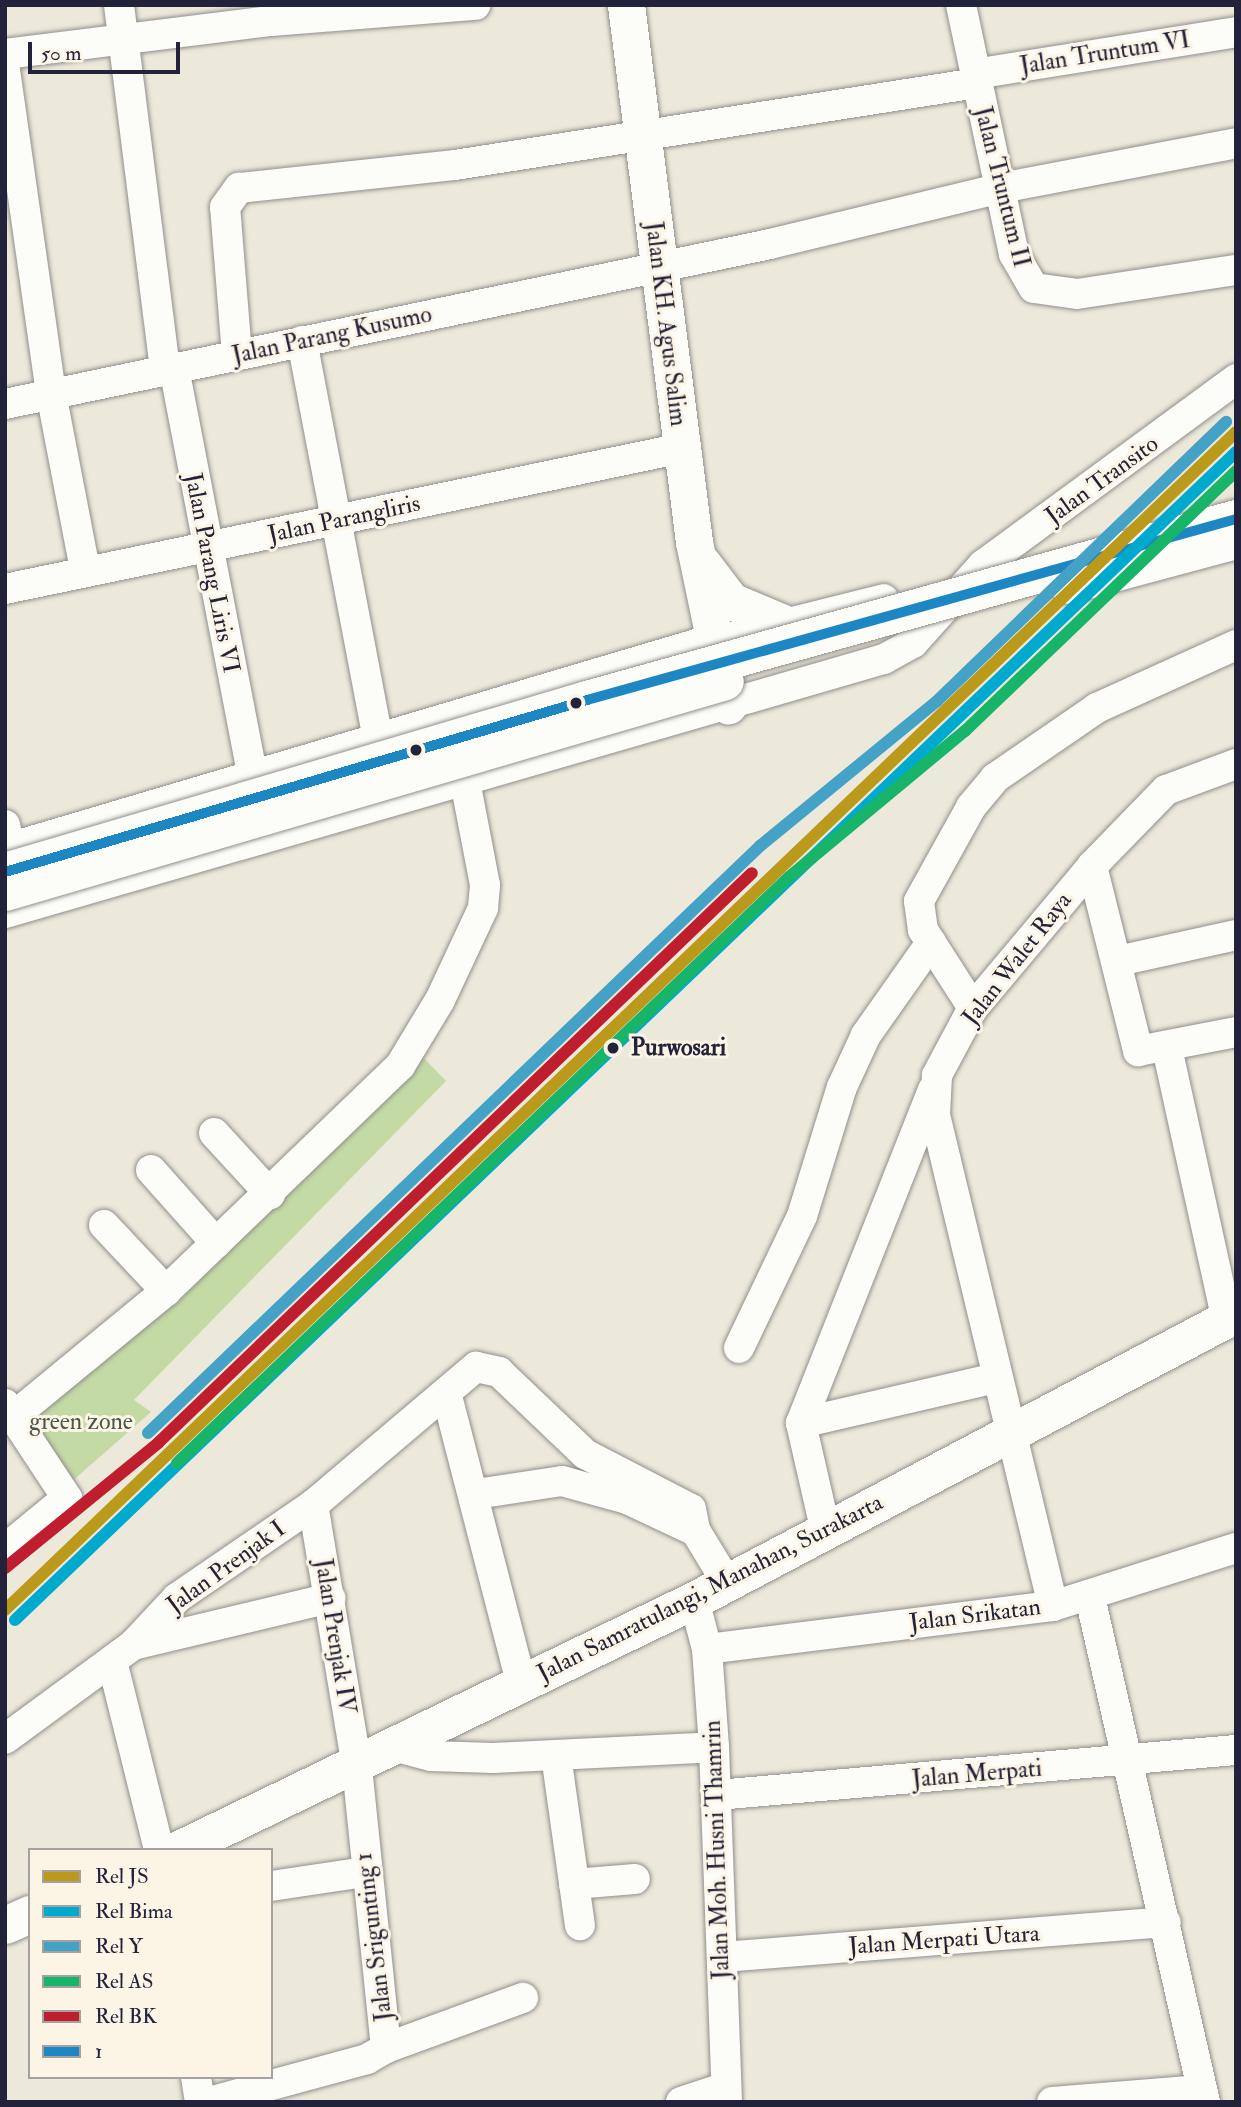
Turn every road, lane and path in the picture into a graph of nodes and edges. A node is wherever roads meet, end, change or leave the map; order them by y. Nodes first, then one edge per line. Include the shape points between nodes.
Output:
1 (119, 5) edge
2 (475, 5) edge
3 (626, 5) edge
4 (961, 5) edge
5 (270, 13) edge
6 (1236, 32) edge
7 (123, 38) junction
8 (5, 54) edge
9 (5, 70) edge
10 (976, 79) junction
11 (640, 135) junction
12 (1236, 143) edge
13 (1001, 188) junction
14 (659, 266) junction
15 (1236, 270) edge
16 (302, 341) junction
17 (237, 355) junction
18 (169, 368) junction
19 (1236, 379) edge
20 (51, 393) junction
21 (5, 404) edge
22 (682, 448) junction
23 (1236, 519) edge
24 (334, 522) junction
25 (1236, 540) edge
26 (205, 547) junction
27 (696, 553) junction
28 (85, 570) junction
29 (967, 579) junction
30 (5, 589) edge
31 (914, 592) junction
32 (783, 624) junction
33 (927, 629) junction
34 (713, 642) junction
35 (1236, 645) edge
36 (727, 705) junction
37 (378, 740) junction
38 (1236, 764) edge
39 (253, 777) junction
40 (465, 781) junction
41 (7, 850) edge
42 (1092, 866) junction
43 (5, 892) edge
44 (5, 914) edge
45 (1236, 935) edge
46 (931, 943) junction
47 (1118, 961) junction
48 (973, 1008) junction
49 (1236, 1032) edge
50 (1167, 1048) junction
51 (934, 1086) junction
52 (214, 1133) dead end
53 (151, 1170) dead end
54 (270, 1194) junction
55 (104, 1226) dead end
56 (216, 1243) junction
57 (166, 1291) junction
58 (1233, 1318) edge
59 (739, 1348) dead end
60 (996, 1378) junction
61 (447, 1396) junction
62 (10, 1410) edge
63 (801, 1423) junction
64 (1009, 1434) junction
65 (476, 1494) junction
66 (313, 1505) junction
67 (825, 1528) junction
68 (695, 1530) junction
69 (1236, 1548) edge
70 (5, 1549) edge
71 (726, 1581) junction
72 (1090, 1597) junction
73 (330, 1598) junction
74 (694, 1600) junction
75 (1053, 1606) junction
76 (707, 1649) junction
77 (123, 1653) junction
78 (522, 1685) junction
79 (5, 1739) edge
80 (715, 1746) junction
81 (397, 1747) junction
82 (1236, 1750) edge
83 (556, 1755) junction
84 (1130, 1762) junction
85 (357, 1767) junction
86 (717, 1795) junction
87 (159, 1848) edge
88 (181, 1848) edge
89 (365, 1872) junction
90 (635, 1879) dead end
91 (574, 1884) junction
92 (273, 1886) edge
93 (28, 1915) edge
94 (1166, 1922) junction
95 (580, 1924) dead end
96 (5, 1925) edge
97 (722, 1957) junction
98 (523, 1998) dead end
99 (386, 2048) junction
100 (196, 2079) edge
101 (727, 2095) edge
102 (1204, 2096) edge
103 (200, 2102) edge
104 (209, 2102) edge
105 (681, 2102) edge
106 (1052, 2102) edge

1 - 7 street, Jalan Parang Liris VI
2 - 5 street
3 - 11 main road, Jalan KH. Agus Salim
4 - 10 street, Jalan Truntum II
5 - 7 street
6 - 10 street, Jalan Truntum VI
7 - 8 street
7 - 18 street, Jalan Parang Liris VI
9 - 20 street
10 - 11 street, Jalan Truntum VI
10 - 13 street, Jalan Truntum II
11 - 14 main road, Jalan KH. Agus Salim
11 - 17 street, Jalan Truntum VI via 455,165 239,188 225,207
12 - 13 street, Jalan Parang Kusumo
13 - 14 street, Jalan Parang Kusumo
13 - 15 street, Jalan Truntum II via 1017,264 1034,288 1077,294
14 - 16 street, Jalan Parang Kusumo
14 - 22 main road, Jalan KH. Agus Salim
16 - 17 street, Jalan Parang Kusumo
16 - 24 street
17 - 18 street, Jalan Parang Kusumo
18 - 20 street, Jalan Parang Kusumo
18 - 26 street, Jalan Parang Liris VI
19 - 29 street, Jalan Transito
20 - 21 street, Jalan Parang Kusumo
20 - 28 street
22 - 24 street, Jalan Parangliris
22 - 27 main road, Jalan KH. Agus Salim
23 - 41 highway, bridge via 587,699
24 - 26 street, Jalan Parangliris
24 - 37 street
25 - 43 main road, bridge via 841,646
26 - 28 street, Jalan Parangliris
26 - 39 street, Jalan Parang Liris VI
27 - 32 main road via 731,601
27 - 34 main road, Jalan KH. Agus Salim
28 - 30 street, Jalan Parangliris
29 - 31 street
29 - 33 street
31 - 32 street
31 - 33 street via 934,608
32 - 34 street
33 - 36 street via 884,659
34 - 36 main road, Jalan KH. Agus Salim
34 - 37 main road
35 - 46 street via 1097,708 995,778 971,807 919,901
36 - 40 street
37 - 39 main road
38 - 42 street, Jalan Walet Raya via 1167,790
39 - 41 main road
40 - 44 street
40 - 54 street via 485,885 472,937 393,1075
42 - 47 street
42 - 48 street, Jalan Walet Raya
45 - 47 street
46 - 48 street
46 - 59 street via 866,1035 842,1087 802,1216
47 - 50 street via 1138,1050
48 - 51 street, Jalan Walet Raya
49 - 50 street
50 - 58 street
51 - 60 street via 935,1115
51 - 63 street, Jalan Walet Raya
52 - 54 street
53 - 56 street
54 - 56 street
55 - 57 street
56 - 57 street
57 - 62 street
58 - 64 main road, Jalan Samratulangi, Manahan, Surakarta
60 - 63 street
60 - 64 street
61 - 65 street
61 - 66 street, Jalan Prenjak I
61 - 68 street, Jalan Prenjak I via 476,1367 499,1372 585,1454 691,1509
62 - 70 street via 67,1499
63 - 67 street
64 - 67 main road, Jalan Samratulangi, Manahan, Surakarta
64 - 75 street
65 - 68 street via 562,1481 627,1499
65 - 78 street
66 - 73 street, Jalan Prenjak IV
66 - 77 street, Jalan Prenjak I via 177,1598
67 - 71 main road, Jalan Samratulangi, Manahan, Surakarta
68 - 71 street
69 - 72 street, Jalan Srikatan
71 - 74 main road, Jalan Samratulangi, Manahan, Surakarta
72 - 75 street, Jalan Srikatan
72 - 84 street
73 - 77 street
73 - 85 street, Jalan Prenjak IV
74 - 76 street, Jalan Moh. Husni Thamrin
74 - 78 main road, Jalan Samratulangi, Manahan, Surakarta
75 - 76 street, Jalan Srikatan
76 - 80 street, Jalan Moh. Husni Thamrin
77 - 79 street, Jalan Prenjak I
77 - 87 street
78 - 81 main road, Jalan Samratulangi, Manahan, Surakarta
80 - 83 street
80 - 86 street, Jalan Moh. Husni Thamrin
81 - 83 street via 431,1756
81 - 85 main road, Jalan Samratulangi, Manahan, Surakarta
82 - 84 street, Jalan Merpati
83 - 91 street
84 - 86 street, Jalan Merpati
84 - 94 street
85 - 88 main road, Jalan Samratulangi, Manahan, Surakarta
85 - 89 street, Jalan Srigunting 1
86 - 97 street, Jalan Moh. Husni Thamrin
89 - 92 street
89 - 99 street, Jalan Srigunting 1
90 - 91 street
91 - 95 street
93 - 96 main road
94 - 97 street, Jalan Merpati Utara
94 - 102 street
97 - 101 street, Jalan Moh. Husni Thamrin
98 - 99 street
99 - 104 street, Jalan Srigunting 1 via 367,2059
100 - 103 street
101 - 105 street
102 - 106 street

